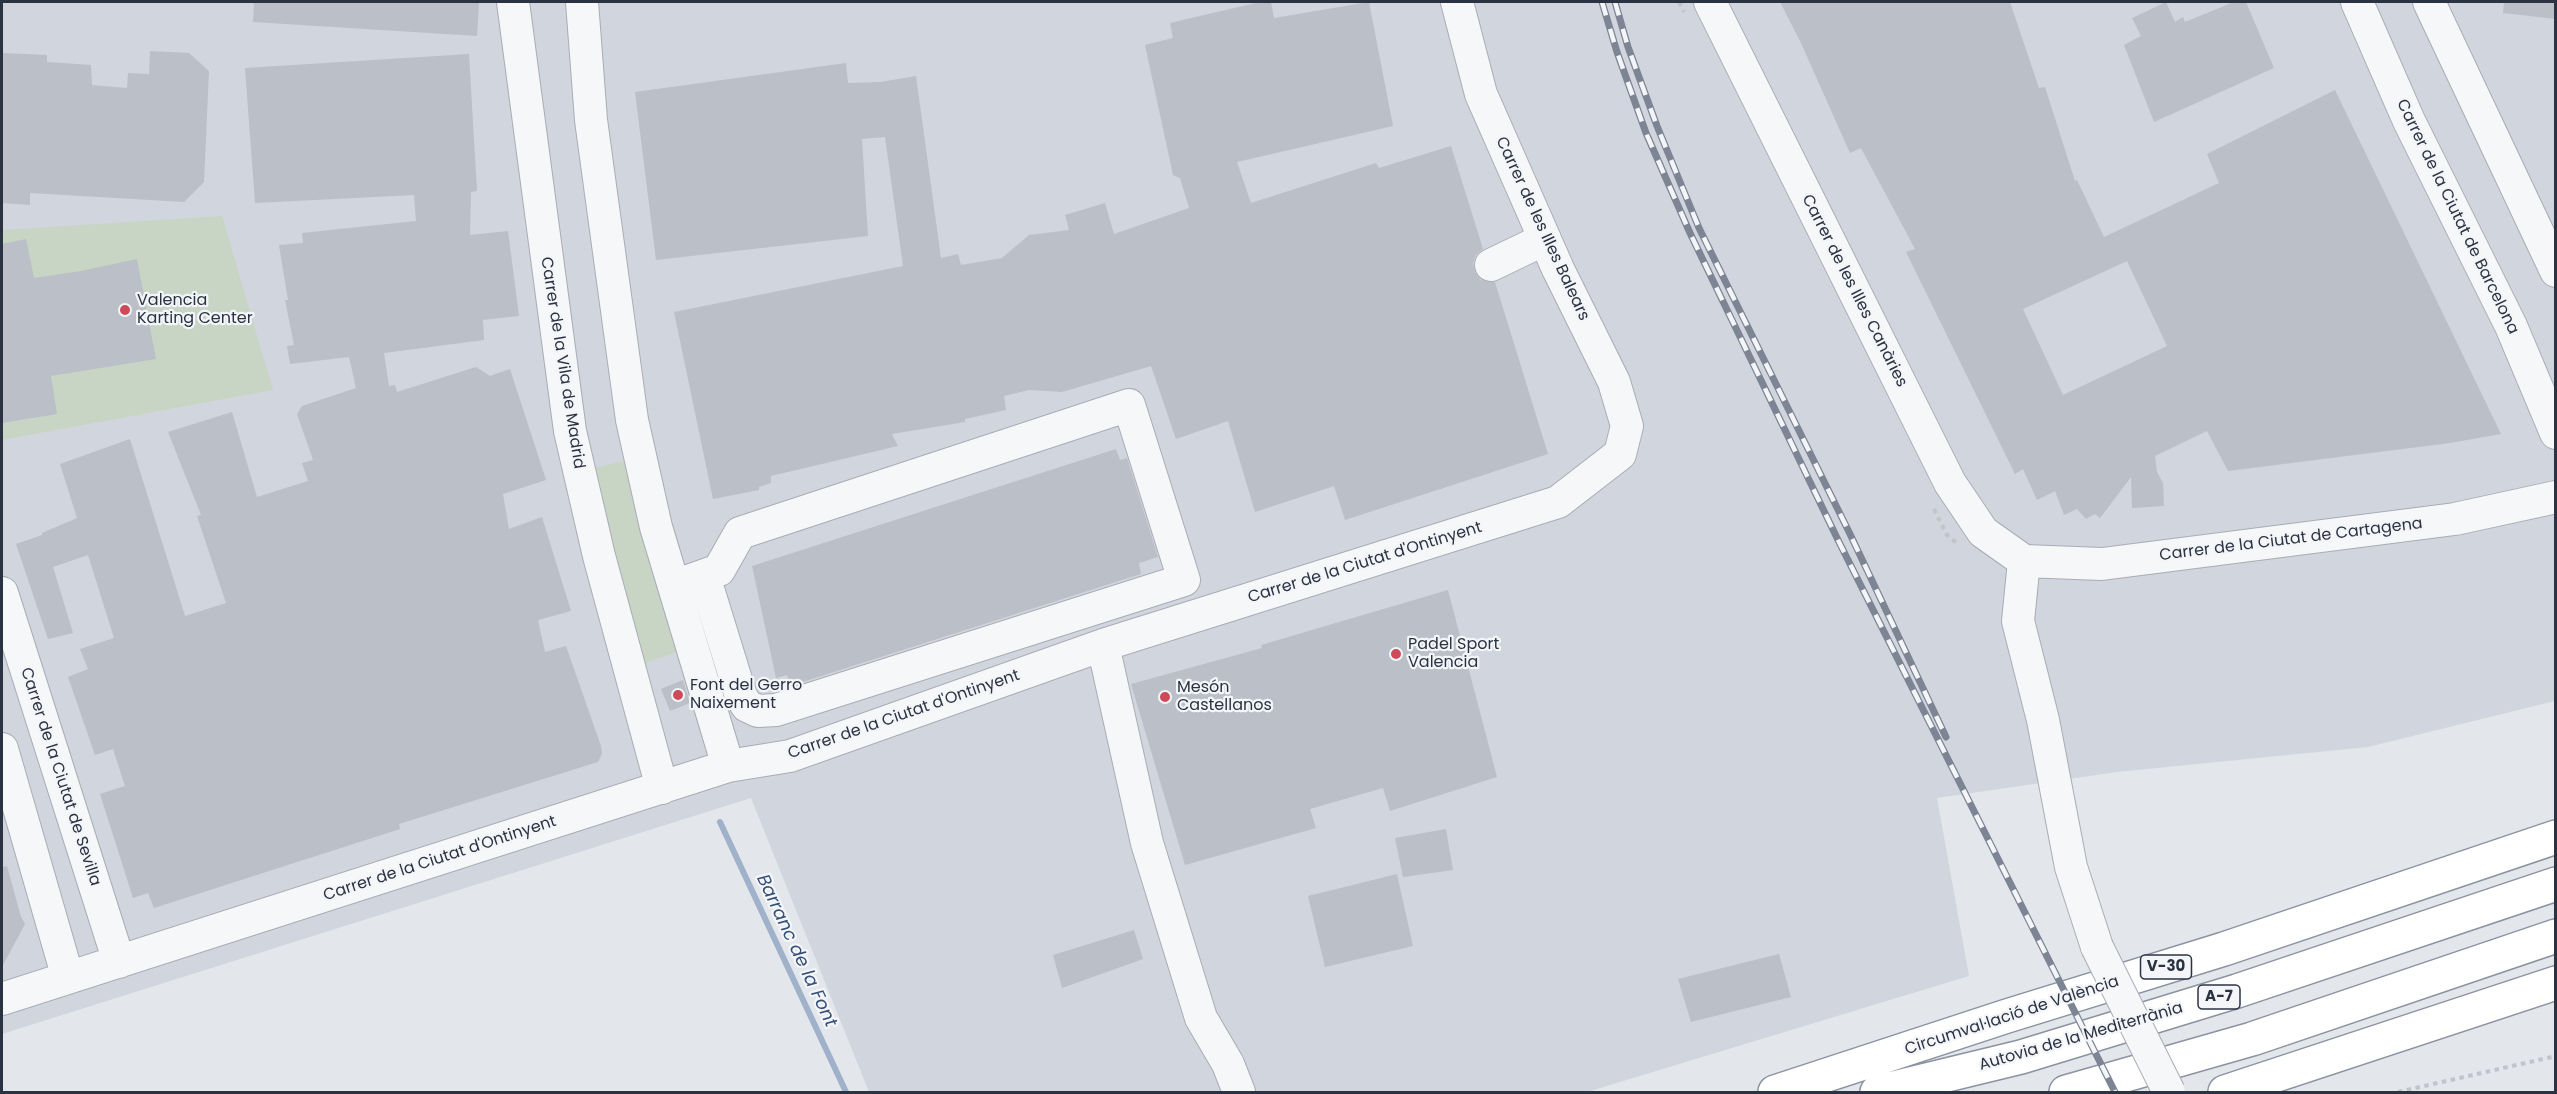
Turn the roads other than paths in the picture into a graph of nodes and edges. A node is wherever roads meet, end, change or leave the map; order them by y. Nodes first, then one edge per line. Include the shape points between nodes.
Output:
1 (513, 2) edge
2 (582, 2) edge
3 (1457, 2) edge
4 (1710, 2) edge
5 (2357, 2) edge
6 (2429, 2) edge
7 (1545, 239) junction
8 (1491, 265) dead end
9 (2556, 271) edge
10 (2556, 433) edge
11 (1620, 454) joint
12 (2556, 497) edge
13 (2024, 561) junction
14 (704, 576) junction
15 (674, 586) junction
16 (2, 593) edge
17 (1103, 645) junction
18 (806, 700) junction
19 (822, 746) junction
20 (2, 749) edge
21 (728, 766) junction
22 (662, 788) junction
23 (2556, 837) edge
24 (2556, 884) edge
25 (2556, 936) edge
26 (119, 962) junction
27 (68, 978) junction
28 (2556, 983) edge
29 (2, 999) edge
30 (1239, 1092) edge
31 (1775, 1092) edge
32 (1877, 1092) edge
33 (2066, 1092) edge
34 (2169, 1092) edge
35 (2224, 1092) edge

1 - 22 street, Carrer de la Vila de Madrid via 570,431 598,556
2 - 15 street via 591,120 632,420
3 - 7 street, Carrer de les Illes Balears via 1481,94
4 - 13 street, Carrer de les Illes Canàries via 1950,483 1983,532
5 - 10 street, Carrer de la Ciutat de Barcelona via 2409,121 2511,326
6 - 9 street
7 - 8 street
7 - 11 street, Carrer de les Illes Balears via 1614,382 1627,426
11 - 17 street, Carrer de la Ciutat d'Ontinyent via 1558,502
12 - 13 street, Carrer de la Ciutat de Cartagena via 2455,519 2102,564
13 - 34 street, bridge via 2018,621 2043,720 2071,867 2097,947
14 - 15 street
14 - 18 street via 747,706 758,711 776,710
14 - 18 street via 719,570 740,534 1129,405 1184,580
15 - 21 street
16 - 26 street, Carrer de la Ciutat de Sevilla
17 - 19 street, Carrer de la Ciutat d'Ontinyent
17 - 30 street via 1150,854 1201,1018 1228,1064
18 - 19 street
19 - 21 street, Carrer de la Ciutat d'Ontinyent via 790,756
20 - 27 street
21 - 22 street, Carrer de la Ciutat d'Ontinyent
22 - 26 street, Carrer de la Ciutat d'Ontinyent
23 - 31 highway, Circumval·lació de València / V-30 via 2224,949
24 - 32 highway, Autovia de la Mediterrània / A-7 via 2237,991 2021,1056
25 - 33 highway via 2252,1039
26 - 27 street, Carrer de la Ciutat d'Ontinyent
27 - 29 street, Carrer de la Ciutat d'Ontinyent
28 - 35 highway

